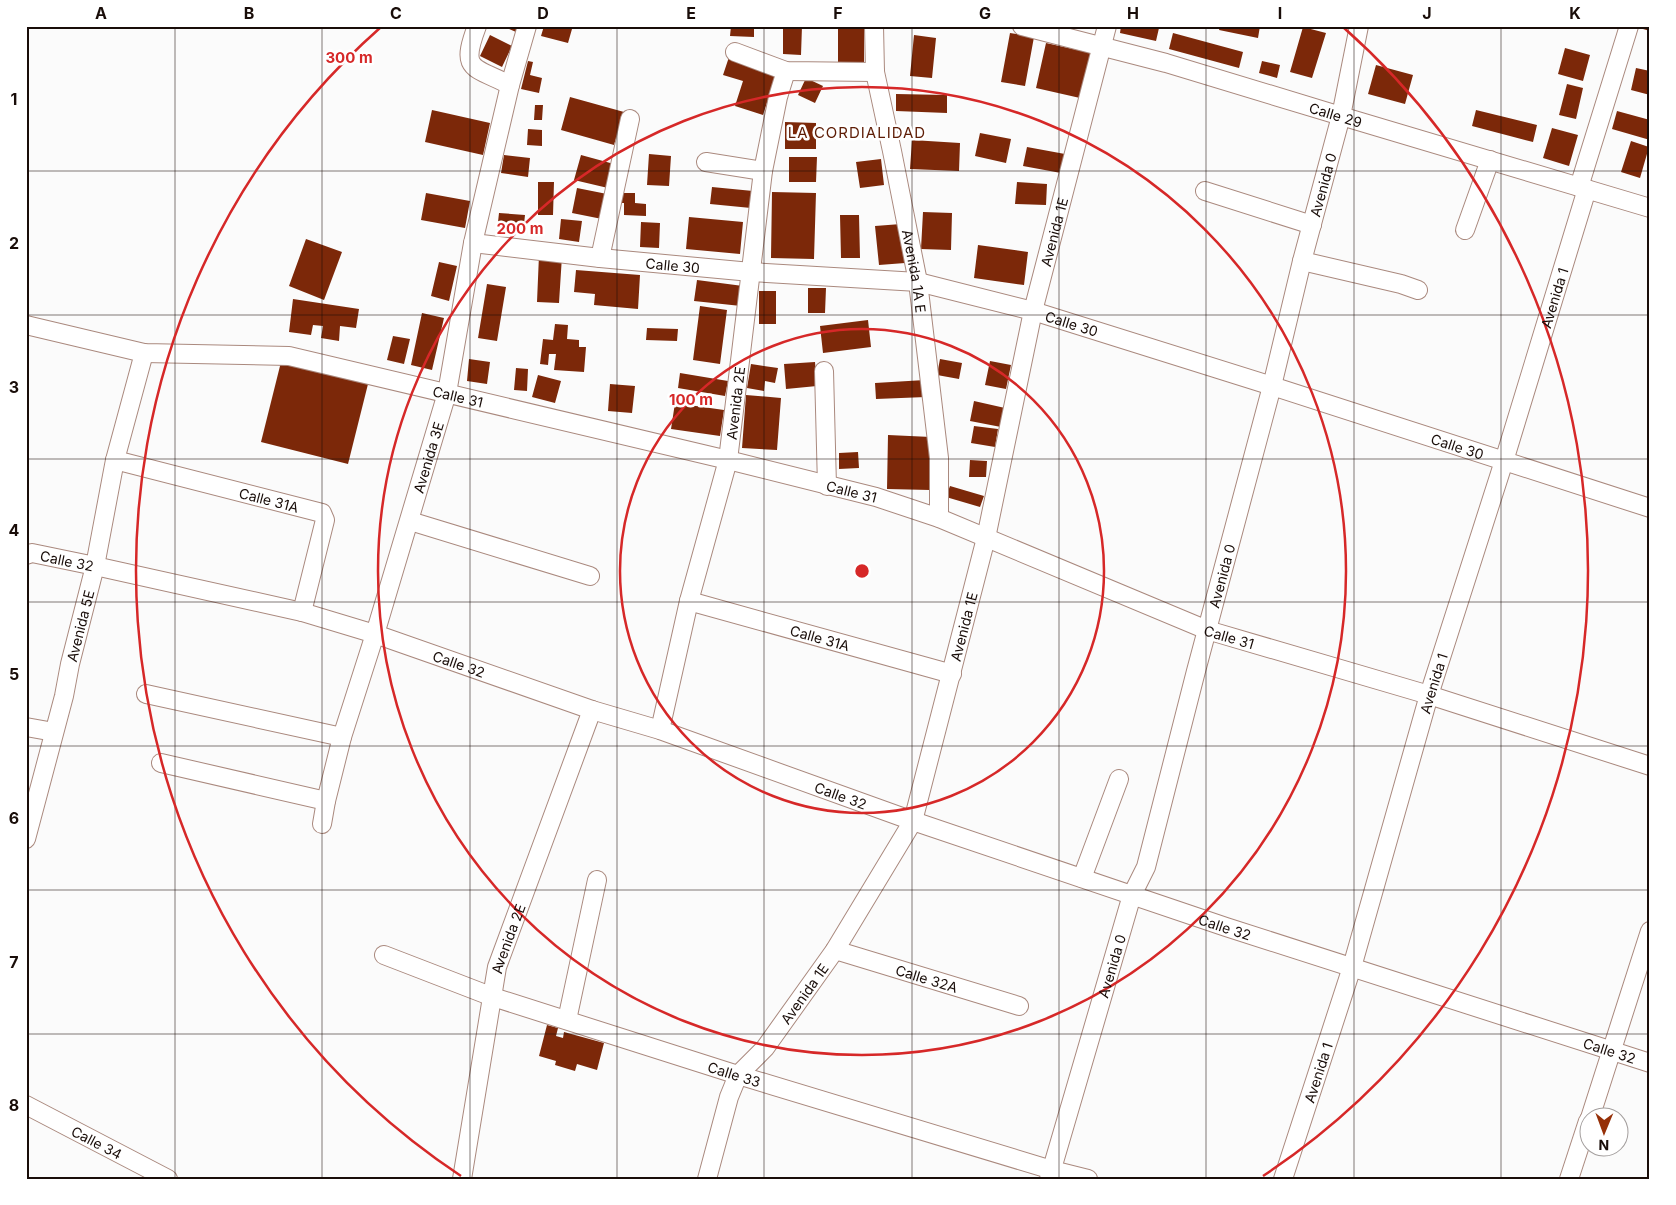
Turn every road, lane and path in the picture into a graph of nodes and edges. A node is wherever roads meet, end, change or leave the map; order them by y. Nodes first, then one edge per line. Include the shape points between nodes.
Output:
1 (477, 26) edge
2 (527, 26) edge
3 (874, 26) edge
4 (1022, 26) edge
5 (1107, 26) edge
6 (1359, 26) edge
7 (1629, 26) edge
8 (1102, 46) junction
9 (735, 52) dead end
10 (786, 71) junction
11 (875, 72) junction
12 (510, 85) junction
13 (1341, 116) junction
14 (630, 119) dead end
15 (1490, 160) junction
16 (706, 162) dead end
17 (763, 170) junction
18 (1583, 188) junction
19 (1205, 191) dead end
20 (1650, 208) edge
21 (1312, 225) junction
22 (1465, 230) dead end
23 (473, 243) junction
24 (600, 258) junction
25 (1302, 261) junction
26 (751, 272) junction
27 (918, 282) junction
28 (1418, 290) dead end
29 (1033, 312) junction
30 (26, 325) edge
31 (144, 353) junction
32 (824, 371) dead end
33 (1272, 386) junction
34 (447, 392) junction
35 (115, 460) junction
36 (728, 460) junction
37 (1504, 461) junction
38 (827, 486) junction
39 (1650, 508) edge
40 (939, 518) junction
41 (410, 521) junction
42 (986, 538) junction
43 (26, 555) edge
44 (95, 566) junction
45 (590, 576) dead end
46 (689, 602) junction
47 (302, 612) junction
48 (1207, 630) junction
49 (375, 634) junction
50 (952, 674) junction
51 (146, 694) dead end
52 (1429, 696) junction
53 (592, 710) junction
54 (26, 727) edge
55 (660, 730) junction
56 (54, 732) junction
57 (342, 737) junction
58 (161, 763) dead end
59 (1650, 766) edge
60 (1119, 779) dead end
61 (326, 801) junction
62 (29, 816) edge
63 (912, 821) junction
64 (322, 824) dead end
65 (26, 839) edge
66 (1082, 878) junction
67 (597, 880) dead end
68 (1132, 895) junction
69 (1650, 931) edge
70 (835, 950) junction
71 (384, 955) dead end
72 (1352, 967) junction
73 (493, 996) junction
74 (1019, 1006) dead end
75 (567, 1020) junction
76 (1612, 1051) junction
77 (1650, 1063) edge
78 (738, 1075) junction
79 (26, 1105) edge
80 (1593, 1108) edge
81 (1578, 1152) edge
82 (1050, 1174) edge
83 (168, 1179) edge
84 (462, 1179) edge
85 (707, 1179) edge
86 (1088, 1179) edge
87 (1283, 1179) edge
88 (1569, 1179) edge

1 - 12 street via 468,59 473,67
2 - 12 street, Avenida 3E
3 - 11 street, Avenida 1A E
4 - 8 street, Calle 29
5 - 8 street, Avenida 1E
6 - 13 street, Avenida 0
7 - 18 street, Avenida 1
8 - 13 street, Calle 29 via 1166,62
8 - 29 street, Avenida 1E
9 - 10 street
10 - 11 street
10 - 17 street, Avenida 2E
11 - 27 street, Avenida 1A E
12 - 23 street, Avenida 3E
13 - 15 street, Calle 29
13 - 21 street, Avenida 0
14 - 24 street
15 - 18 street, Calle 29
15 - 22 street
16 - 17 street
17 - 26 street, Avenida 2E
18 - 20 street, Calle 29
18 - 37 street, Avenida 1
19 - 21 street
21 - 25 street, Avenida 0
23 - 24 street, Calle 30
23 - 34 street, Avenida 3E
24 - 26 street, Calle 30
25 - 28 street
25 - 33 street, Avenida 0
26 - 27 street, Calle 30
26 - 36 street, Avenida 2E
27 - 29 street, Calle 30
27 - 40 street, Avenida 1A E via 939,458
29 - 33 street, Calle 30
29 - 42 street, Avenida 1E
30 - 31 street, Calle 31
31 - 34 street, Calle 31 via 289,356
31 - 35 street, Avenida 5E
32 - 38 street
33 - 37 street, Calle 30
33 - 48 street, Avenida 0
34 - 36 street, Calle 31
34 - 41 street, Avenida 3E
35 - 44 street, Avenida 5E
35 - 47 street, Calle 31A via 322,513 324,520
36 - 38 street, Calle 31
36 - 46 street, Avenida 2E
37 - 39 street, Calle 30
37 - 52 street, Avenida 1
38 - 40 street, Calle 31 via 876,497
40 - 42 street, Calle 31
41 - 45 street
41 - 49 street, Avenida 3E
42 - 48 street, Calle 31
42 - 50 street, Avenida 1E
43 - 44 street, Calle 32 via 32,553
44 - 47 street, Calle 32
44 - 56 street, Avenida 5E
46 - 50 street, Calle 31A
46 - 55 street, Avenida 2E
47 - 49 street, Calle 32
48 - 52 street, Calle 31
48 - 68 street, Avenida 0 via 1146,867
49 - 53 street, Calle 32
49 - 57 street, Avenida 3E
50 - 63 street, Avenida 1E
51 - 57 street
52 - 59 street, Calle 31
52 - 72 street, Avenida 1
53 - 55 street, Calle 32
53 - 73 street, Avenida 2E via 497,967
54 - 56 street
55 - 63 street, Calle 32
56 - 62 street, Avenida 5E
57 - 61 street, Avenida 3E
58 - 61 street
60 - 66 street
61 - 64 street, Avenida 3E
62 - 65 street, Avenida 5E
63 - 66 street, Calle 32
63 - 70 street, Avenida 1E
66 - 68 street, Calle 32
67 - 75 street
68 - 72 street, Calle 32
68 - 82 street, Avenida 0
69 - 76 street
70 - 74 street, Calle 32A
70 - 78 street, Avenida 1E via 765,1048
71 - 73 street, Calle 33
72 - 76 street, Calle 32
72 - 87 street, Avenida 1
73 - 75 street, Calle 33
73 - 84 street, Avenida 2E
75 - 78 street, Calle 33
76 - 77 street, Calle 32
76 - 80 street
78 - 82 street, Calle 33
78 - 85 street, Avenida 1E
79 - 83 street, Calle 34
81 - 88 street
82 - 86 street, Calle 33

